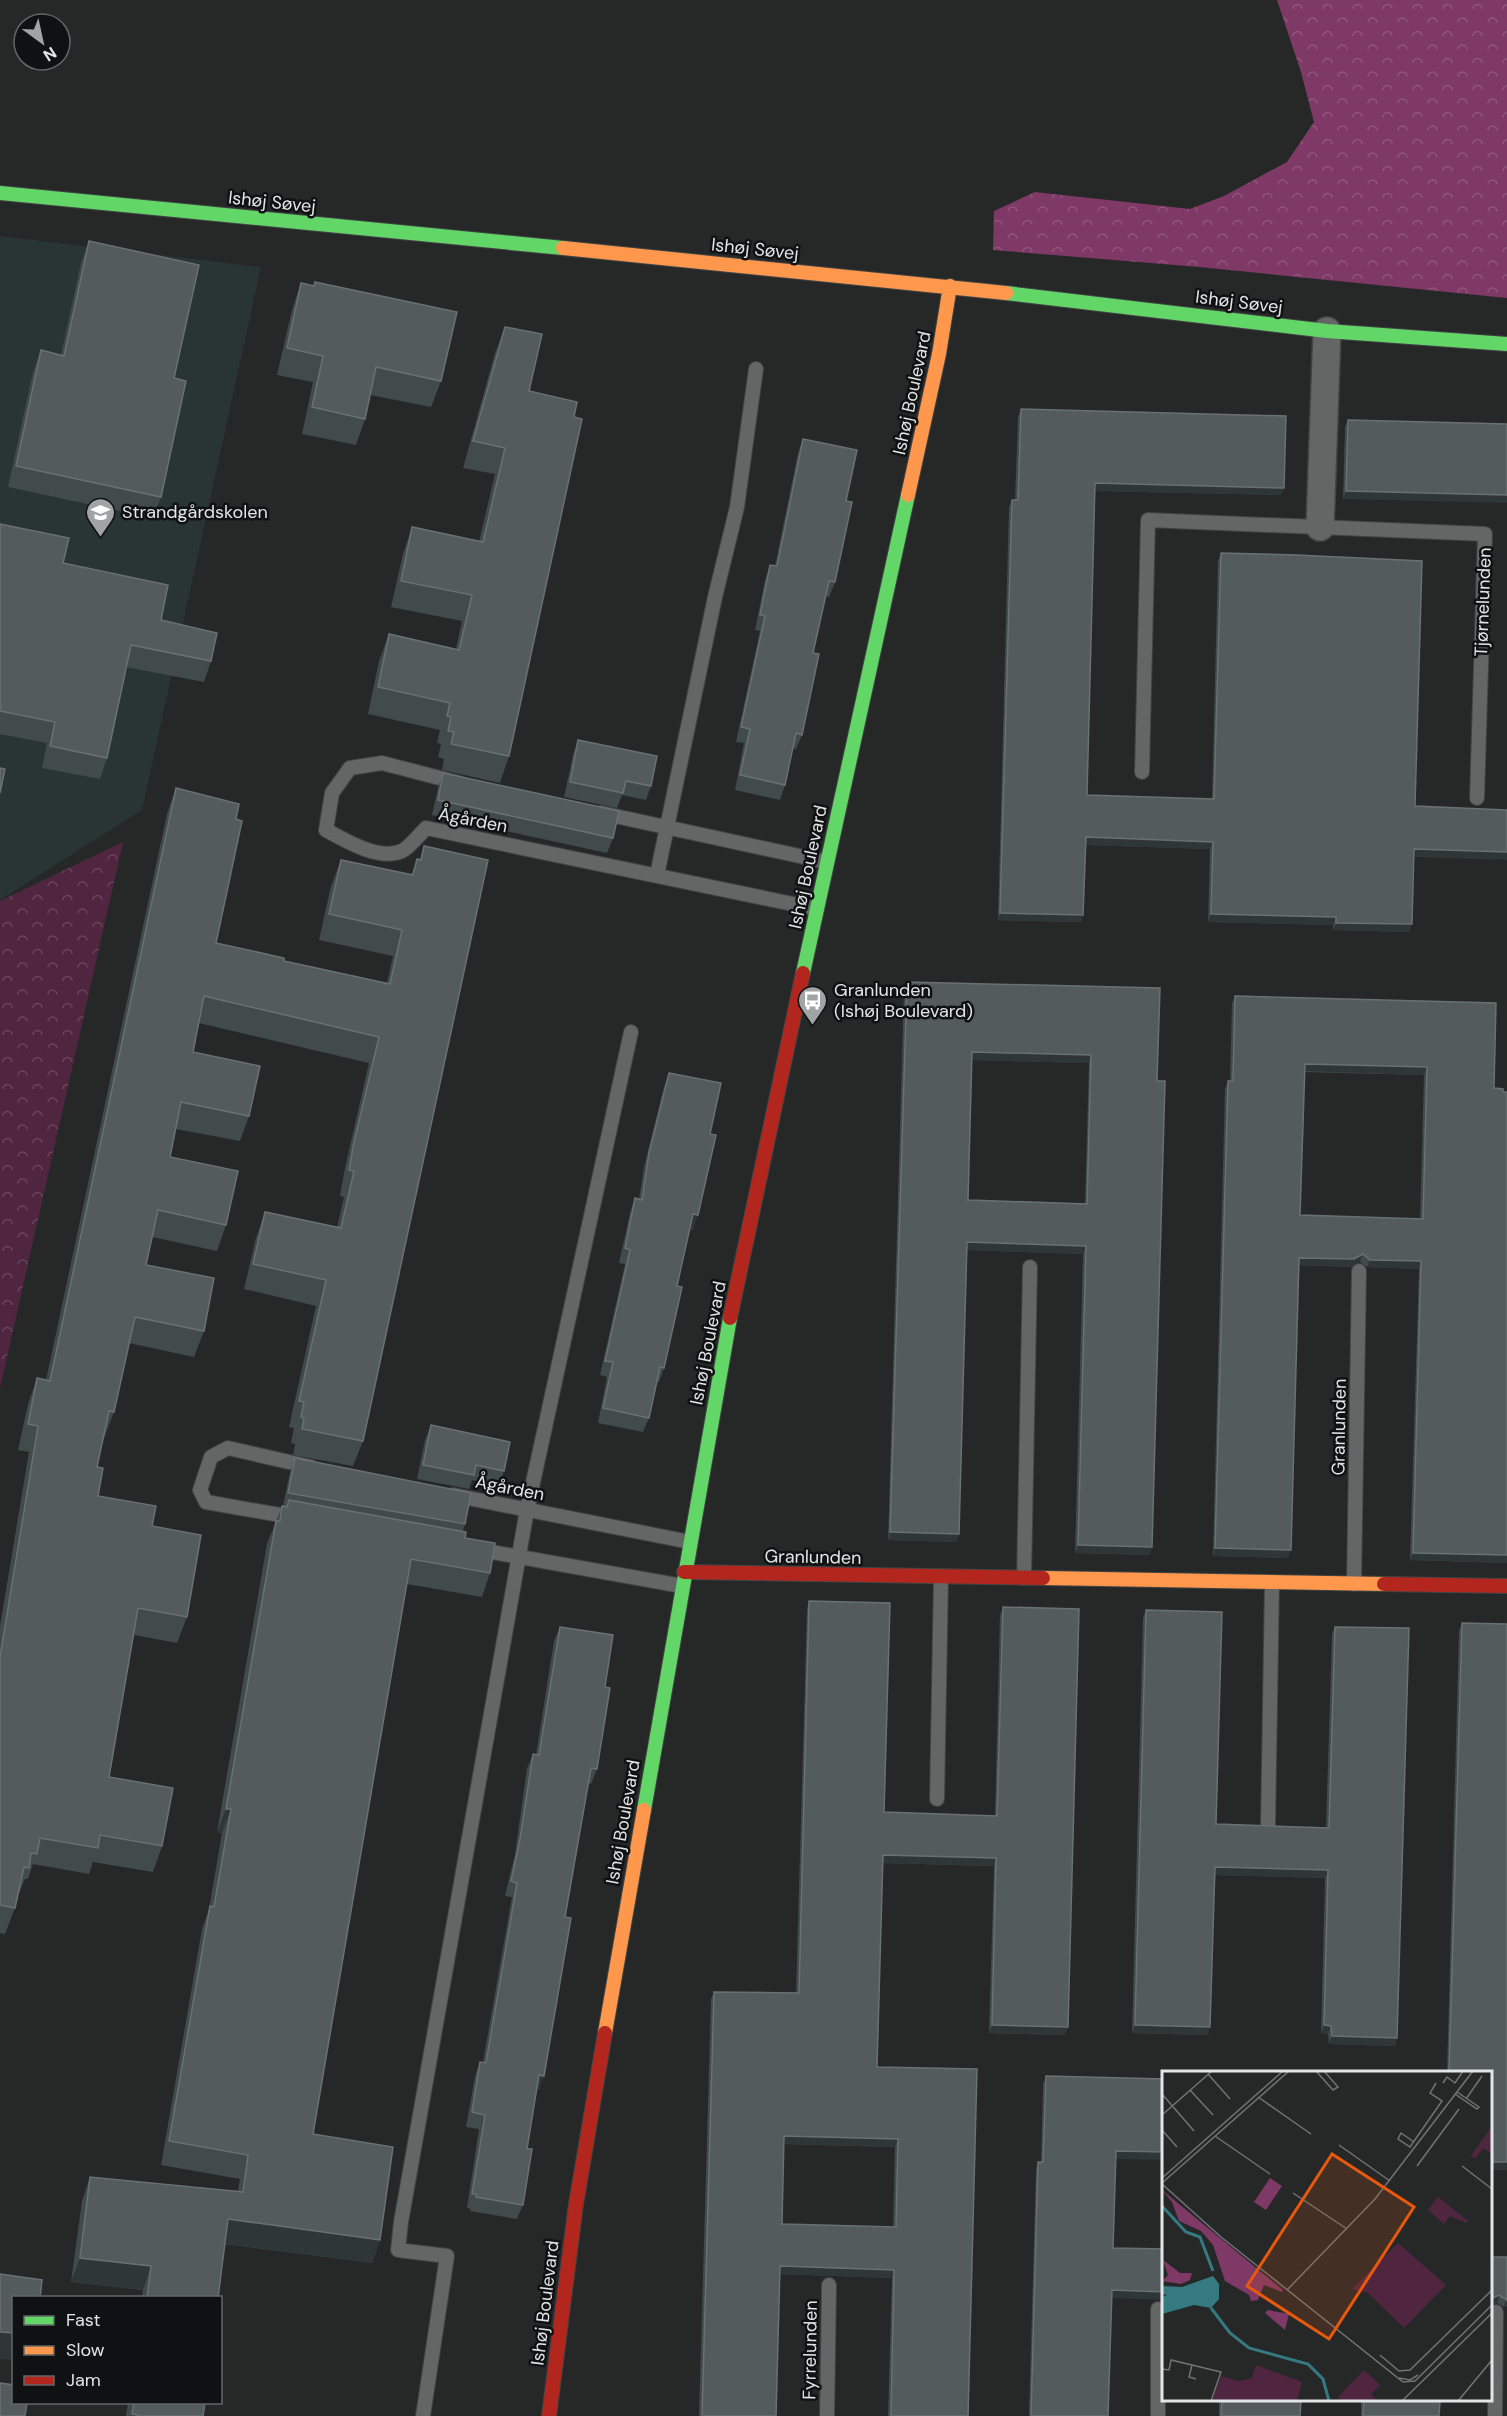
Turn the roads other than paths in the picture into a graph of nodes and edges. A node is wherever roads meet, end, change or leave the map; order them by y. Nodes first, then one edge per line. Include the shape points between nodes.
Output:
1 (0, 193) edge
2 (950, 286) junction
3 (1327, 331) junction
4 (1507, 344) edge
5 (756, 369) dead end
6 (1320, 527) junction
7 (1142, 772) dead end
8 (477, 787) edge
9 (1477, 798) dead end
10 (588, 811) edge
11 (667, 828) junction
12 (827, 862) junction
13 (657, 875) junction
14 (817, 909) junction
15 (631, 1032) dead end
16 (1030, 1266) dead end
17 (1359, 1271) dead end
18 (323, 1470) edge
19 (437, 1492) edge
20 (527, 1510) junction
21 (312, 1520) edge
22 (690, 1542) junction
23 (460, 1547) edge
24 (519, 1557) junction
25 (941, 1577) junction
26 (1024, 1578) junction
27 (683, 1579) junction
28 (1272, 1582) junction
29 (1354, 1584) junction
30 (1507, 1586) edge
31 (936, 1799) dead end
32 (1268, 1826) edge
33 (829, 2285) dead end
34 (1158, 2309) dead end
35 (1496, 2312) dead end
36 (423, 2416) edge
37 (549, 2416) edge
38 (827, 2416) edge
39 (1158, 2416) edge
40 (1495, 2416) edge

1 - 2 street, Ishøj Søvej
2 - 3 street, Ishøj Søvej
2 - 12 street, Ishøj Boulevard via 939,354
3 - 4 street, Ishøj Søvej
3 - 6 street
5 - 11 lane via 737,507
6 - 7 lane, Tjørnelunden via 1148,520
6 - 9 lane, Tjørnelunden via 1485,534
8 - 13 lane, Ågården via 382,763 350,768 332,793 326,830 385,855 402,851 426,828
10 - 11 lane
11 - 12 lane
11 - 13 lane
12 - 14 street, Ishøj Boulevard
13 - 14 lane, Ågården
14 - 22 street, Ishøj Boulevard via 720,1368
15 - 20 lane
16 - 26 lane
17 - 29 lane, Granlunden
18 - 21 lane via 228,1448 211,1456 200,1490 206,1502
19 - 20 lane, Ågården
20 - 22 lane, Ågården
20 - 24 lane
22 - 27 street, Ishøj Boulevard
23 - 24 lane
24 - 27 lane
24 - 36 lane via 398,2250 447,2256
25 - 26 street, Granlunden
25 - 27 street, Granlunden
25 - 31 lane
26 - 28 street, Granlunden
27 - 37 street, Ishøj Boulevard via 576,2204
28 - 29 street, Granlunden
28 - 32 lane
29 - 30 street, Granlunden
33 - 38 lane, Fyrrelunden
34 - 39 lane
35 - 40 lane

